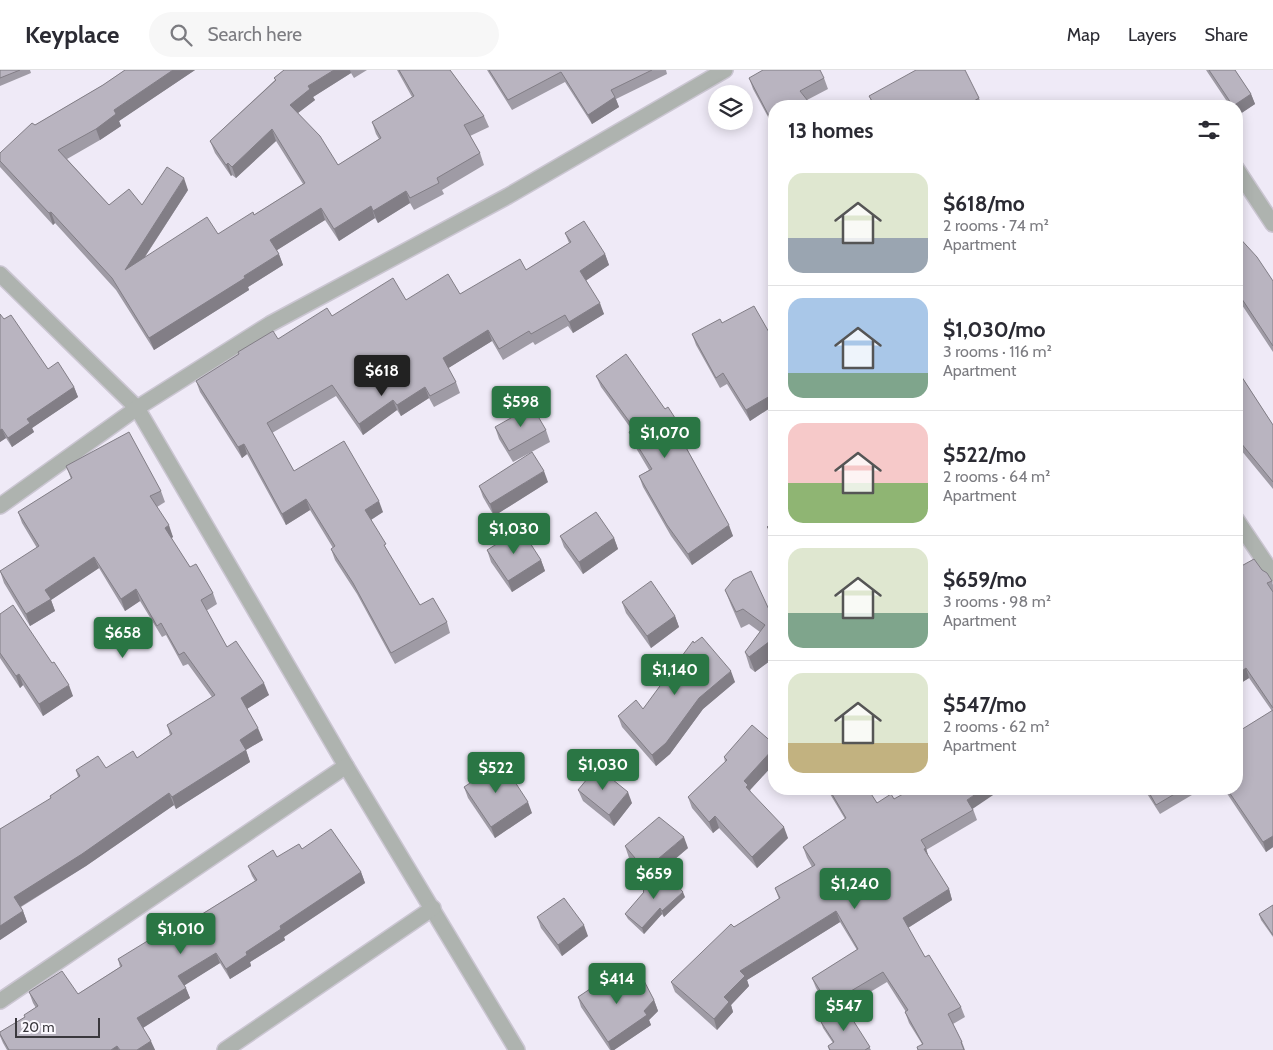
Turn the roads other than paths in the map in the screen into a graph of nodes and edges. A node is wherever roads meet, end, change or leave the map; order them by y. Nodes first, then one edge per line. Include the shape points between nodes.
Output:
1 (725, 70) edge
2 (1243, 179) edge
3 (1273, 224) edge
4 (0, 274) edge
5 (137, 408) junction
6 (0, 506) edge
7 (1243, 529) edge
8 (1273, 574) edge
9 (346, 766) junction
10 (433, 908) junction
11 (0, 1001) edge
12 (225, 1050) edge
13 (517, 1050) edge

1 - 5 street via 508,196 270,324
2 - 3 street
4 - 5 street
5 - 6 street
5 - 9 street
7 - 8 street
9 - 10 street
9 - 11 street
10 - 12 street
10 - 13 street

